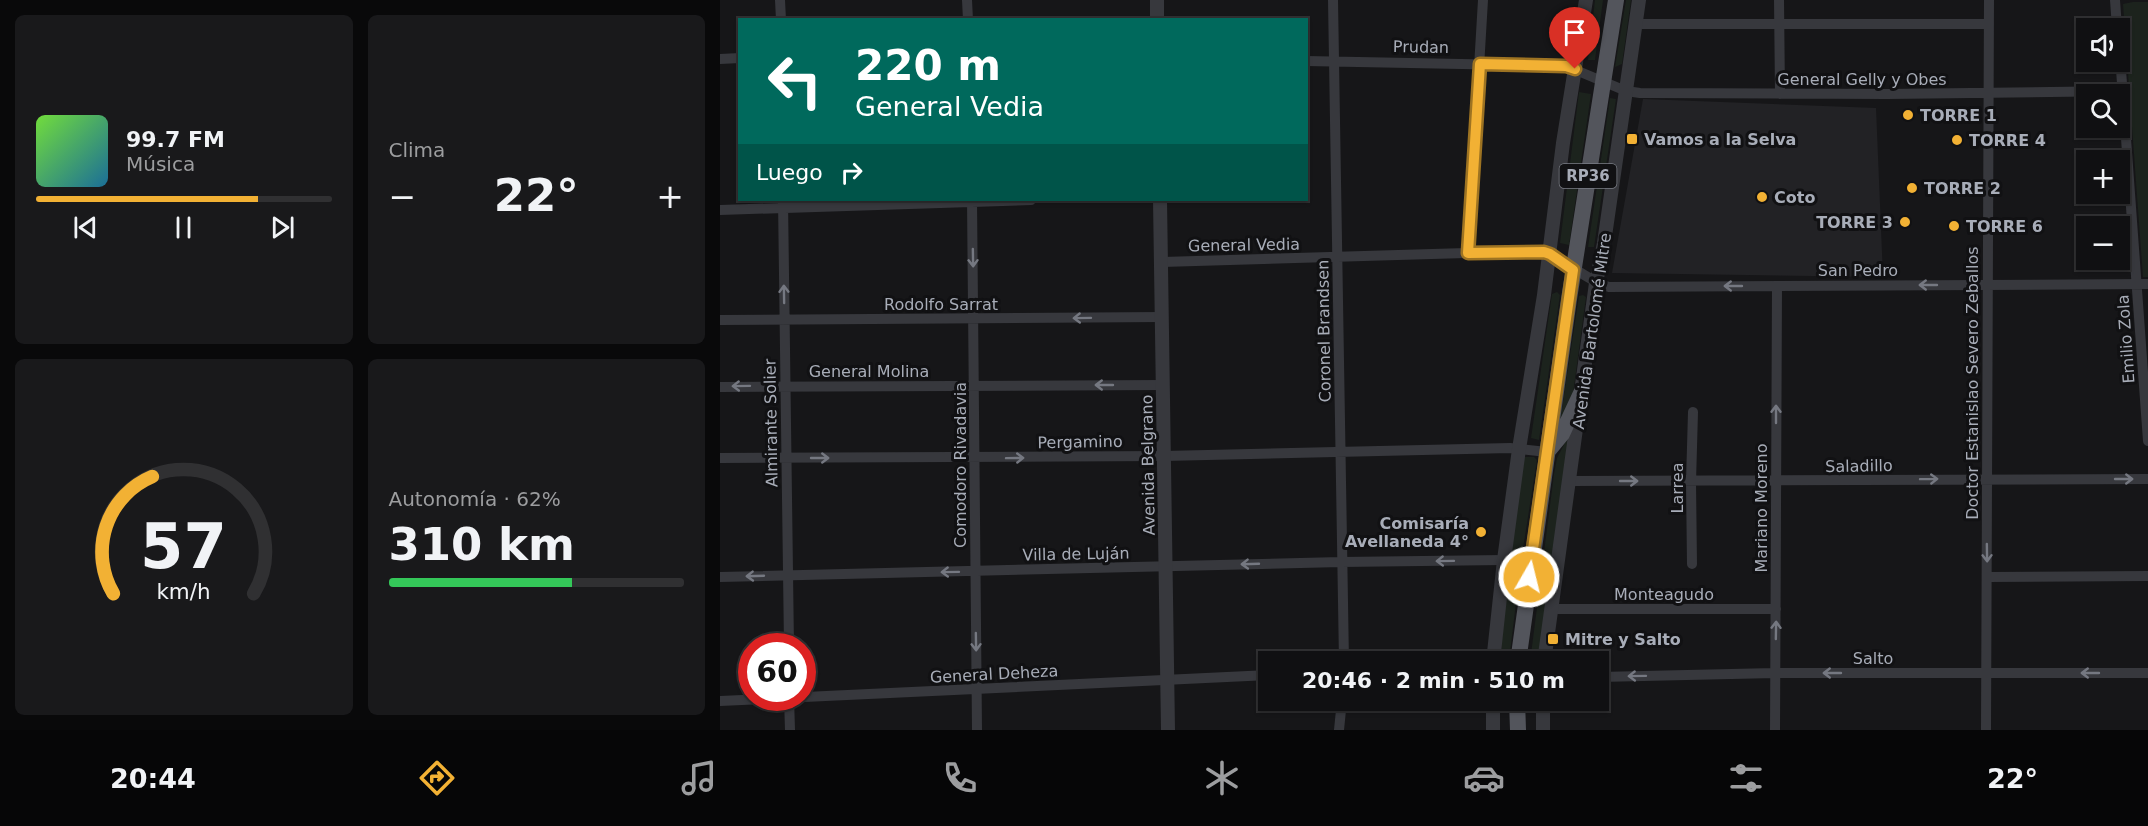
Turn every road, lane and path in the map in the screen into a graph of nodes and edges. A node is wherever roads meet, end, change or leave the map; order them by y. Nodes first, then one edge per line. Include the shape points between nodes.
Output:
1 (780, 0) edge
2 (967, 0) edge
3 (1157, 0) edge
4 (1333, 0) edge
5 (1483, 0) edge
6 (1586, 0) edge
7 (1639, 0) edge
8 (1779, 0) edge
9 (1989, 0) edge
10 (2115, 0) edge
11 (1615, 3) edge
12 (781, 18) edge
13 (968, 18) edge
14 (1157, 18) edge
15 (2116, 18) edge
16 (1636, 24) junction
17 (1989, 24) junction
18 (1779, 25) junction
19 (738, 58) edge
20 (720, 59) edge
21 (1308, 61) edge
22 (1335, 61) junction
23 (1480, 64) junction
24 (1575, 69) junction
25 (1604, 82) junction
26 (1626, 91) junction
27 (2076, 92) edge
28 (1989, 93) junction
29 (1780, 94) junction
30 (2128, 138) edge
31 (972, 201) edge
32 (1160, 201) edge
33 (783, 203) edge
34 (720, 210) edge
35 (1468, 253) junction
36 (1550, 254) junction
37 (1338, 257) junction
38 (1162, 262) junction
39 (1573, 270) junction
40 (1596, 283) junction
41 (2142, 284) edge
42 (1986, 285) junction
43 (1777, 286) junction
44 (1162, 317) junction
45 (720, 320) edge
46 (785, 320) junction
47 (975, 320) junction
48 (1163, 385) junction
49 (785, 386) junction
50 (975, 386) junction
51 (720, 387) edge
52 (1582, 391) junction
53 (1693, 412) dead end
54 (2148, 441) edge
55 (1519, 449) junction
56 (1341, 451) junction
57 (1547, 452) junction
58 (1164, 456) junction
59 (720, 458) edge
60 (787, 458) junction
61 (975, 458) junction
62 (1986, 478) junction
63 (2148, 479) edge
64 (1570, 481) junction
65 (1691, 482) junction
66 (1776, 482) junction
67 (1504, 560) junction
68 (1341, 562) junction
69 (1692, 564) dead end
70 (1166, 567) junction
71 (975, 571) junction
72 (789, 575) junction
73 (2148, 576) edge
74 (720, 577) edge
75 (1987, 577) junction
76 (1552, 609) junction
77 (1776, 609) junction
78 (789, 633) edge
79 (1344, 651) edge
80 (1494, 651) edge
81 (1520, 651) edge
82 (1546, 651) edge
83 (1986, 673) junction
84 (2148, 673) edge
85 (1775, 674) junction
86 (1258, 676) edge
87 (1609, 677) edge
88 (1168, 680) junction
89 (976, 690) junction
90 (816, 697) edge
91 (738, 701) edge
92 (720, 702) edge
93 (789, 711) edge
94 (1340, 711) edge
95 (1493, 711) edge
96 (1517, 711) edge
97 (1543, 711) edge
98 (790, 730) edge
99 (977, 730) edge
100 (1168, 730) edge
101 (1339, 730) edge
102 (1493, 730) edge
103 (1518, 730) edge
104 (1543, 730) edge
105 (1775, 730) edge
106 (1986, 730) edge

1 - 12 street
2 - 13 street
3 - 14 street
4 - 22 street, Coronel Brandsen
5 - 23 street
6 - 24 street
7 - 16 street, Avenida Bartolomé Mitre
8 - 18 street
9 - 17 street, Doctor Estanislao Severo Zeballos
10 - 15 street
11 - 25 main road, Avenida Bartolomé Mitre / RP36
16 - 18 street
16 - 26 street, Avenida Bartolomé Mitre
17 - 18 street
17 - 28 street, Doctor Estanislao Severo Zeballos
18 - 29 street
19 - 20 street
21 - 22 street, Prudan
22 - 23 street, Prudan
22 - 37 street, Coronel Brandsen
23 - 24 street, Prudan
23 - 35 street
24 - 25 street, Prudan
24 - 36 street
25 - 26 street, General Gelly y Obes
25 - 39 main road, Avenida Bartolomé Mitre / RP36
26 - 29 street, General Gelly y Obes
26 - 40 street, Avenida Bartolomé Mitre
27 - 28 street, General Gelly y Obes
28 - 29 street, General Gelly y Obes
28 - 42 street, Doctor Estanislao Severo Zeballos
30 - 41 street, Emilio Zola
31 - 33 street
31 -> 47 street, Comodoro Rivadavia
32 - 38 street, Avenida Belgrano
33 - 34 street
46 -> 33 street, Almirante Solier
35 - 36 street, General Vedia
35 - 37 street, General Vedia
36 - 39 street
36 - 55 street
37 - 38 street, General Vedia
37 - 56 street, Coronel Brandsen
38 - 44 street, Avenida Belgrano
39 - 40 street, San Pedro
39 - 57 main road, Avenida Bartolomé Mitre / RP36
43 -> 40 street, San Pedro via 1609,287
40 - 52 street, Avenida Bartolomé Mitre
41 - 42 street, San Pedro
41 - 54 street, Emilio Zola
42 -> 43 street, San Pedro
42 - 62 street, Doctor Estanislao Severo Zeballos
66 -> 43 street, Mariano Moreno
44 -> 47 street, Rodolfo Sarrat
44 - 48 street, Avenida Belgrano
45 - 46 street, Rodolfo Sarrat
46 - 47 street, Rodolfo Sarrat
46 - 49 street, Almirante Solier
47 - 50 street, Comodoro Rivadavia
48 -> 50 street, General Molina
48 - 58 street, Avenida Belgrano
49 - 50 street, General Molina
49 -> 51 street, General Molina
49 - 60 street, Almirante Solier
50 - 61 street, Comodoro Rivadavia
52 - 57 main road via 1562,434
52 - 64 street, Avenida Bartolomé Mitre
53 - 65 street, Larrea
55 - 56 street, Pergamino
55 - 57 street, Pergamino
55 - 67 street
56 - 58 street, Pergamino
56 - 68 street, Coronel Brandsen
57 - 81 main road, Avenida Bartolomé Mitre / RP36
61 -> 58 street, Pergamino
58 - 70 street, Avenida Belgrano
59 - 60 street, Pergamino
60 -> 61 street, Pergamino
60 - 72 street, Almirante Solier
61 - 71 street, Comodoro Rivadavia
62 -> 63 street, Saladillo
66 -> 62 street, Saladillo
62 -> 75 street, Doctor Estanislao Severo Zeballos
64 -> 65 street, Saladillo
64 - 76 street, Avenida Bartolomé Mitre
65 - 66 street, Saladillo
65 - 69 street, Larrea
66 - 77 street, Mariano Moreno
67 -> 68 street, Villa de Luján
67 - 80 street
68 -> 70 street, Villa de Luján
68 - 79 street, Coronel Brandsen
70 - 71 street, Villa de Luján
70 - 88 street, Avenida Belgrano
71 -> 72 street, Villa de Luján
71 -> 89 street, Comodoro Rivadavia
72 -> 74 street, Villa de Luján
72 - 78 street, Almirante Solier
73 - 75 street
75 - 83 street, Doctor Estanislao Severo Zeballos
76 - 77 street, Monteagudo
76 - 82 street, Avenida Bartolomé Mitre
85 -> 77 street, Mariano Moreno
84 -> 83 street, Salto
83 -> 85 street, Salto
83 - 106 street, Doctor Estanislao Severo Zeballos
85 -> 87 street, Salto
85 - 105 street, Mariano Moreno
86 - 88 street, General Deheza
88 - 89 street, General Deheza
88 - 100 street, Avenida Belgrano
89 - 90 street, General Deheza
89 - 99 street, Comodoro Rivadavia
91 - 92 street, General Deheza
93 - 98 street
94 - 101 street
95 - 102 street
96 - 103 main road
97 - 104 street

